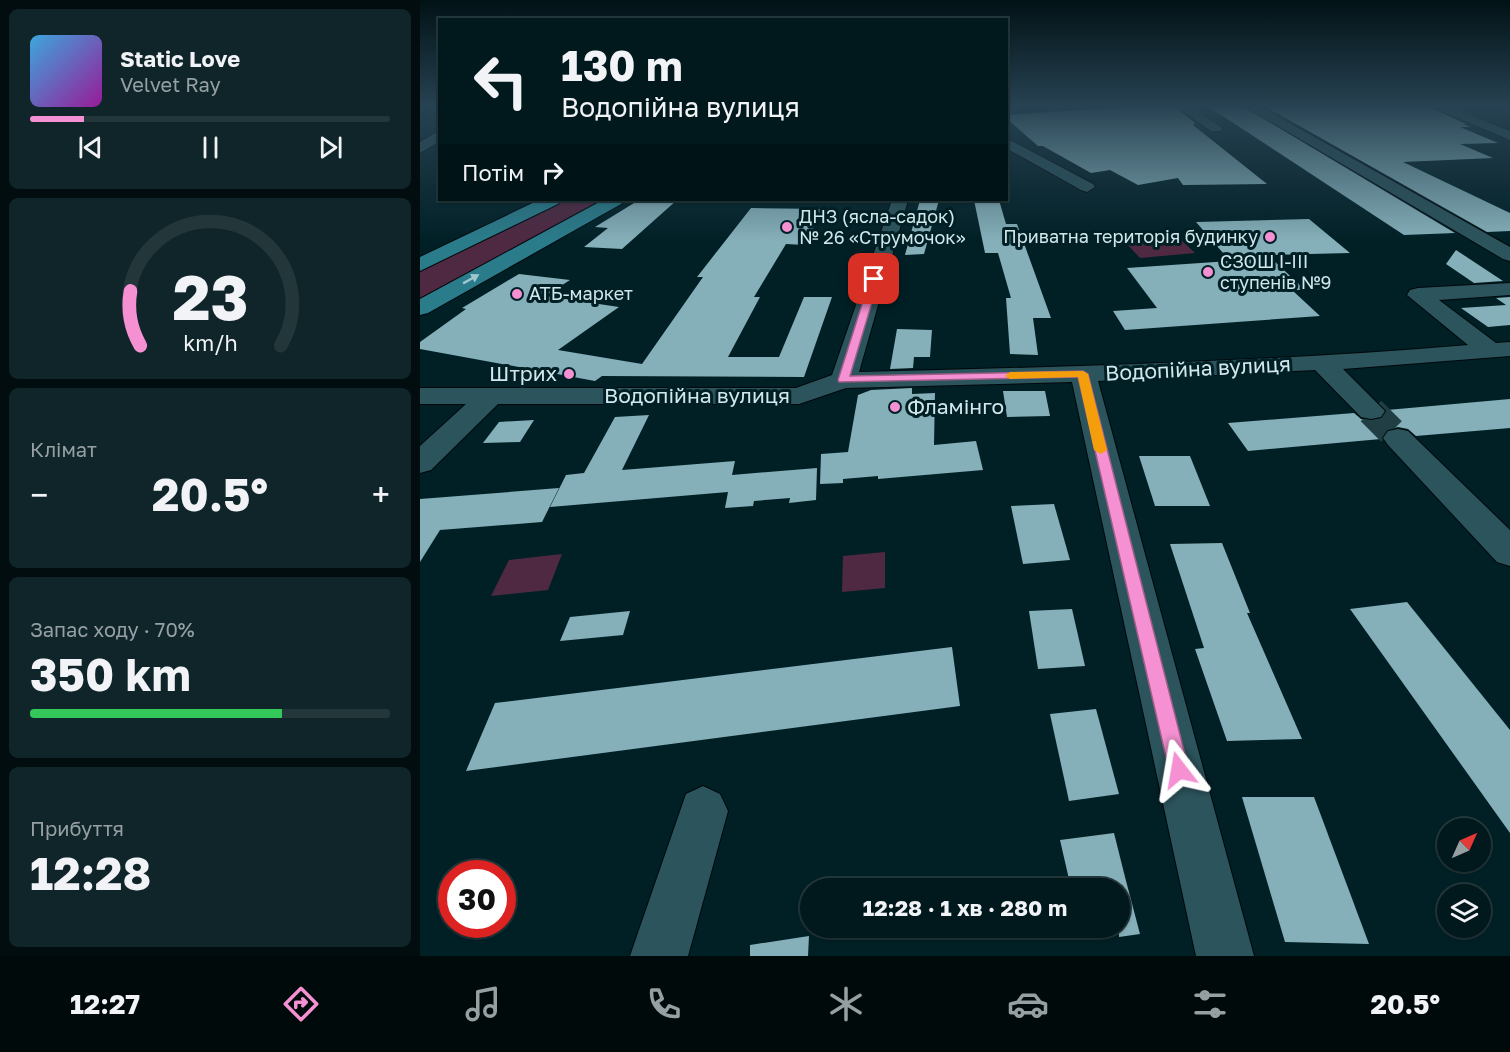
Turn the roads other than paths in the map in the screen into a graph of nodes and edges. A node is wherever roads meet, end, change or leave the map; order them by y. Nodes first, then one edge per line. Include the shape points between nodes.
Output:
1 (1023, 152) edge
2 (1330, 152) edge
3 (1087, 187) dead end
4 (550, 201) edge
5 (613, 201) edge
6 (900, 201) edge
7 (1510, 255) edge
8 (420, 266) edge
9 (1510, 289) edge
10 (420, 308) edge
11 (1501, 350) edge
12 (1322, 363) junction
13 (1083, 374) junction
14 (843, 380) junction
15 (420, 396) edge
16 (490, 397) junction
17 (1371, 411) tunnel mouth
18 (1398, 438) tunnel mouth
19 (420, 463) edge
20 (1510, 552) edge
21 (703, 811) dead end
22 (659, 956) edge
23 (1225, 956) edge

1 - 3 street
2 - 7 street
4 - 8 main road
10 -> 5 main road
6 - 14 street
9 - 11 street via 1418,295
11 - 12 street, Водопійна вулиця
12 - 13 street, Водопійна вулиця
12 - 17 street
13 - 14 street, Водопійна вулиця
13 - 23 street
14 - 16 street, Водопійна вулиця via 799,396
15 - 16 street, Водопійна вулиця
16 - 19 street
18 - 20 street
21 - 22 street

